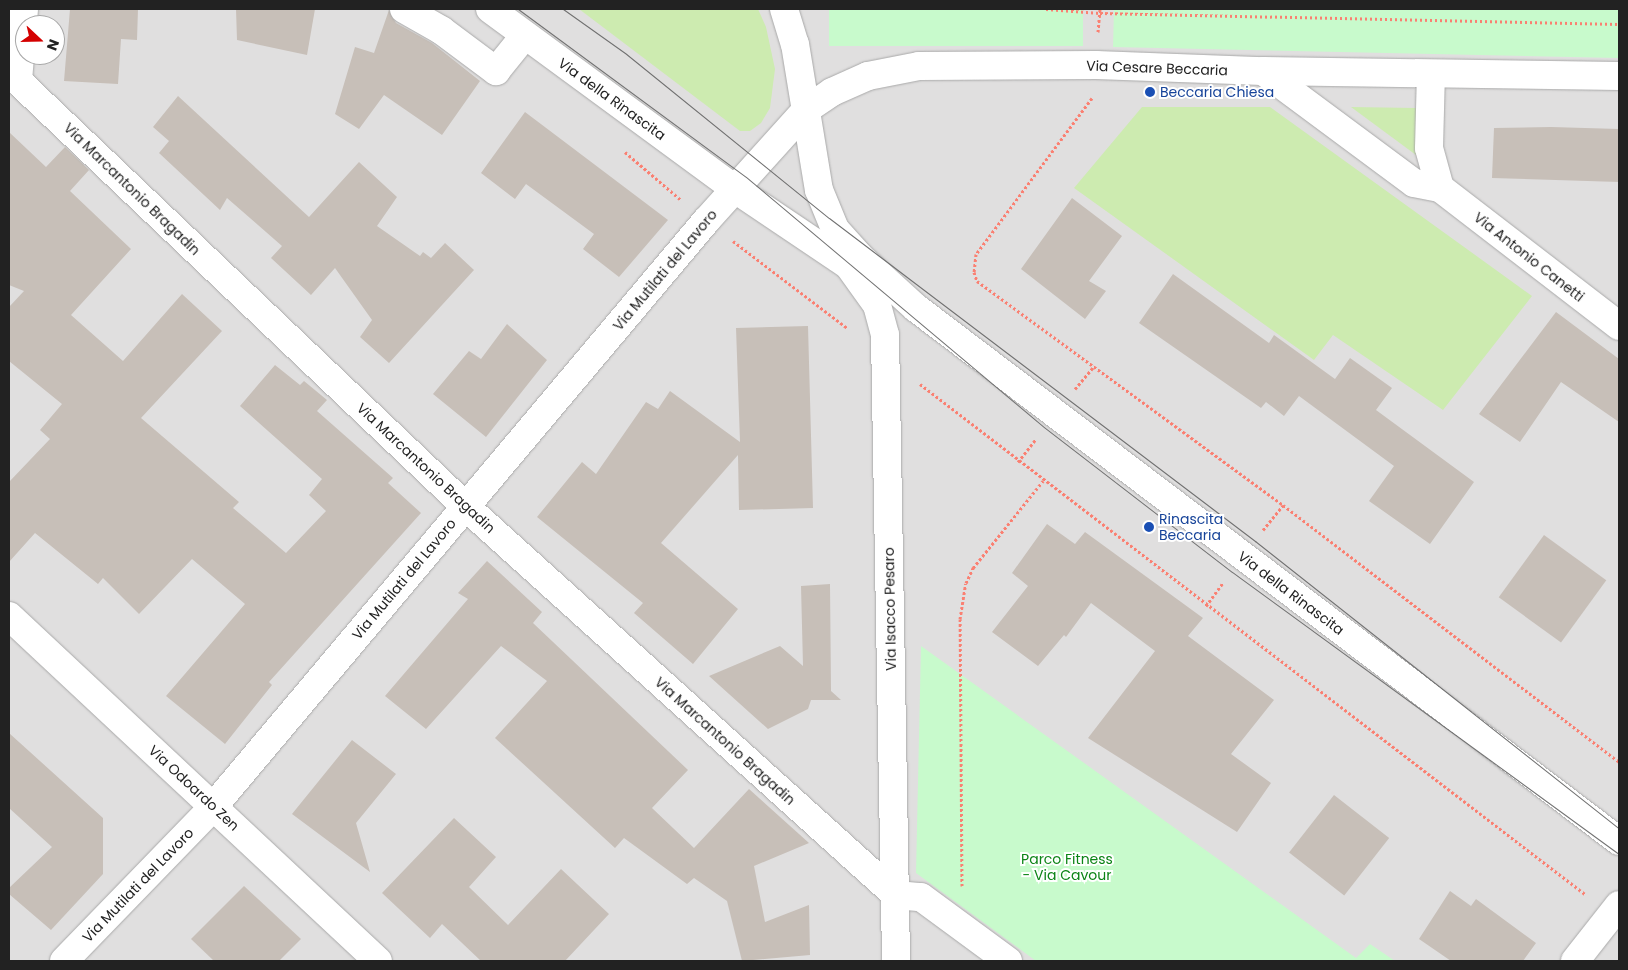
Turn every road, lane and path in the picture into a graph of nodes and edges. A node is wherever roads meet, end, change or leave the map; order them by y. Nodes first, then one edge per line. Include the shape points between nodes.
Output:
1 (24, 9) edge
2 (404, 9) edge
3 (490, 9) edge
4 (784, 9) edge
5 (1046, 9) edge
6 (520, 23) edge
7 (1619, 24) edge
8 (1263, 71) junction
9 (1431, 74) junction
10 (1619, 76) edge
11 (1094, 96) dead end
12 (808, 109) junction
13 (1440, 188) junction
14 (735, 189) junction
15 (728, 238) dead end
16 (849, 266) junction
17 (916, 308) junction
18 (1619, 326) edge
19 (853, 332) dead end
20 (918, 382) dead end
21 (1043, 481) junction
22 (465, 506) junction
23 (9, 616) edge
24 (1619, 762) edge
25 (213, 806) junction
26 (1619, 841) edge
27 (896, 895) junction
28 (1615, 910) edge
29 (962, 927) junction
30 (64, 961) edge
31 (378, 961) edge
32 (896, 961) edge
33 (1008, 961) edge
34 (1575, 961) edge

1 - 22 street, Via Marcantonio Bragadin via 18,81
2 - 6 street via 441,30 496,71
3 - 6 street, Via della Rinascita
4 - 12 street via 795,44
5 - 7 path via 1100,13
6 - 14 street, Via della Rinascita
8 - 9 street, Via Cesare Beccaria
8 - 12 street, Via Cesare Beccaria via 1096,65 919,66 861,79
8 - 13 street, Via Antonio Canetti via 1414,183
9 - 10 street, Via Cesare Beccaria
9 - 13 street via 1429,148
11 - 24 path via 976,254 974,272 978,280 1283,505
12 - 14 street, Via Cesare Beccaria
12 - 17 street via 819,190 832,224 858,256
13 - 18 street, Via Antonio Canetti
14 - 16 street, Via della Rinascita
14 - 22 street, Via Mutilati del Lavoro
15 - 19 path
16 - 17 street, Via della Rinascita
16 - 27 street, Via Isacco Pesaro via 877,305 885,335
17 - 26 street, Via della Rinascita
20 - 21 path
21 - 28 path
21 - 29 path via 973,568 966,583 960,619
22 - 25 street, Via Mutilati del Lavoro
22 - 27 street, Via Marcantonio Bragadin
23 - 25 street, Via Odoardo Zen
25 - 30 street, Via Mutilati del Lavoro
25 - 31 street, Via Odoardo Zen
27 - 29 street via 921,897
27 - 32 street, Via Isacco Pesaro
28 - 34 street
29 - 33 street

